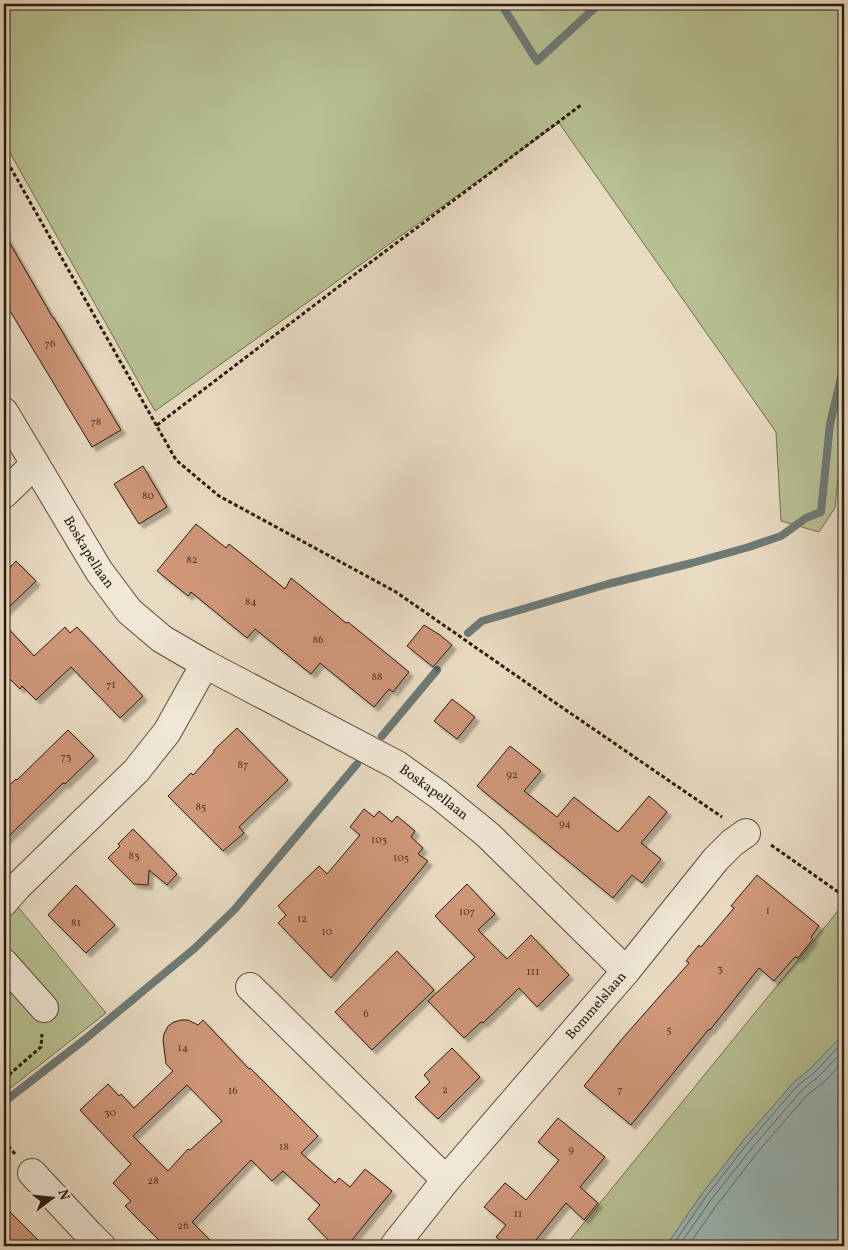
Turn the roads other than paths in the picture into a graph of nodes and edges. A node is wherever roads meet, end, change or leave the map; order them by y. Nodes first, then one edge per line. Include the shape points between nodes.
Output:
1 (4, 412) edge
2 (35, 464) junction
3 (4, 494) edge
4 (205, 664) junction
5 (746, 833) road end
6 (4, 902) edge
7 (4, 963) edge
8 (626, 971) junction
9 (250, 987) dead end
10 (44, 1008) road end
11 (32, 1174) dead end
12 (446, 1180) junction
13 (101, 1246) edge
14 (394, 1246) edge

1 - 2 street, Boskapellaan
2 - 3 street
2 - 4 street, Boskapellaan via 99,572 128,611 162,639
4 - 6 street via 167,732 136,771
4 - 8 street, Boskapellaan via 397,765 439,795 488,835
5 - 8 street, Bommelslaan via 716,859
7 - 10 street
8 - 12 street, Bommelslaan
9 - 12 street
11 - 13 street
12 - 14 street, Bommelslaan

